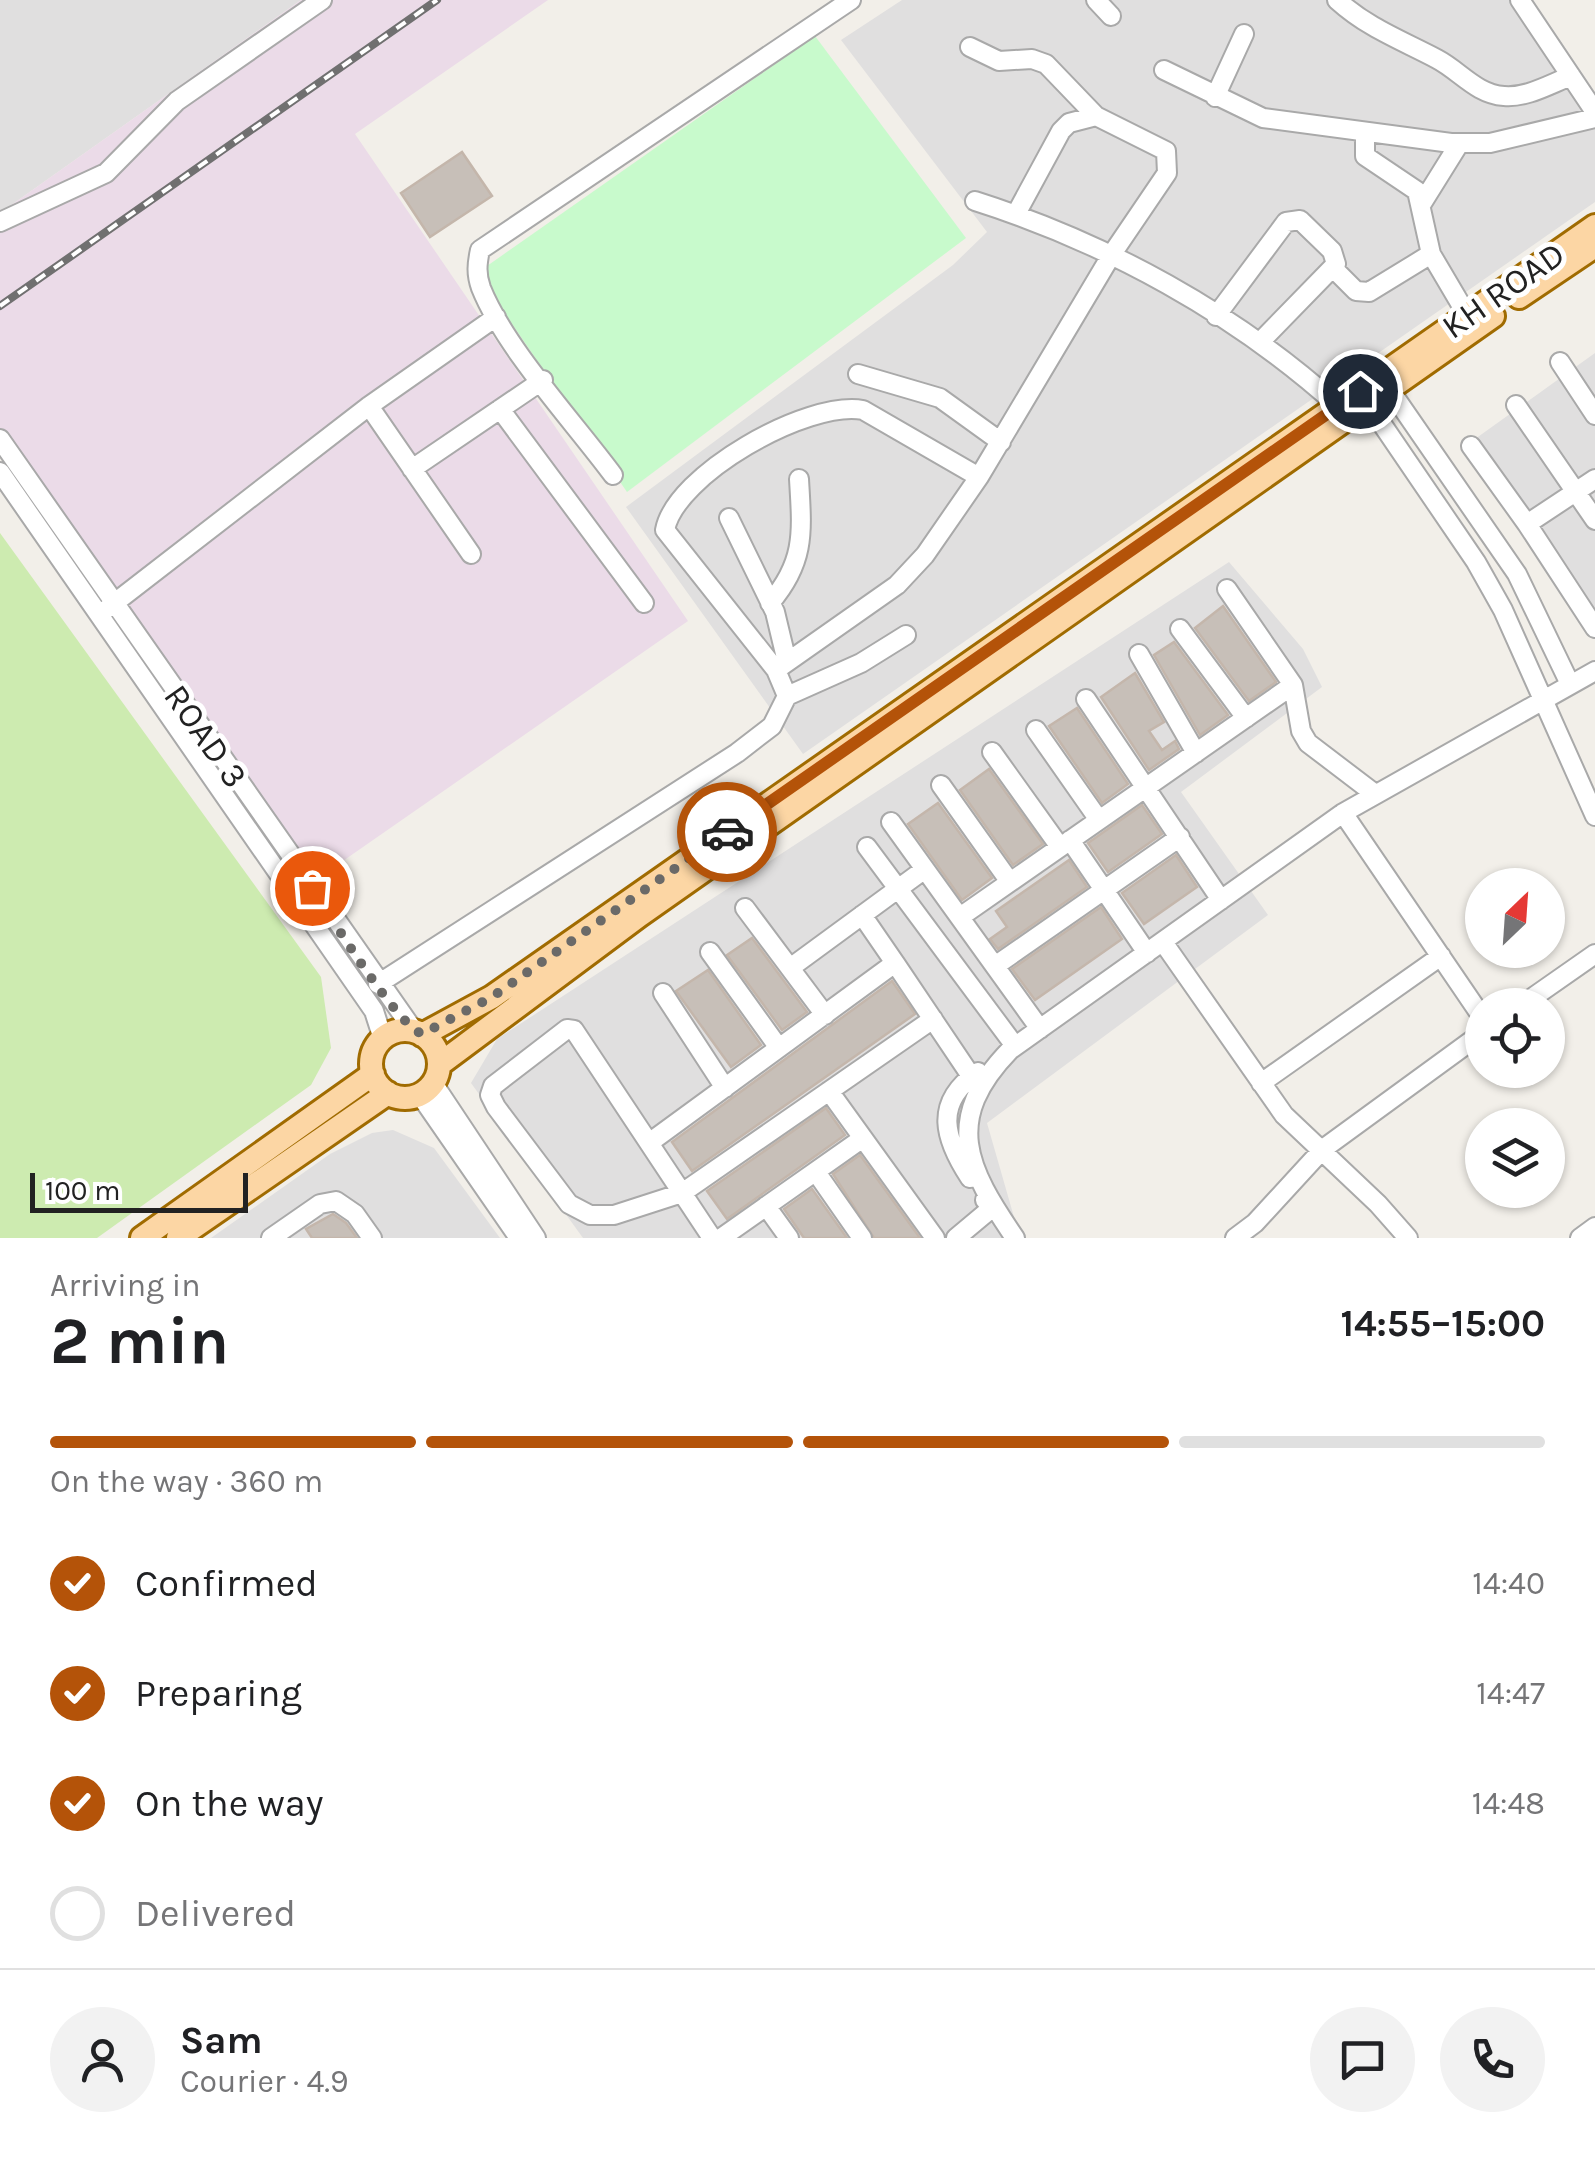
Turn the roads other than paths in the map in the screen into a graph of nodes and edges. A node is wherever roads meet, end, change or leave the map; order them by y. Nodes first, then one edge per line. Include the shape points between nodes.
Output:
1 (322, 0) edge
2 (851, 0) edge
3 (1096, 0) edge
4 (1337, 0) edge
5 (1520, 0) edge
6 (1111, 16) dead end
7 (1244, 34) dead end
8 (970, 47) dead end
9 (1164, 70) dead end
10 (1571, 76) junction
11 (1214, 97) junction
12 (1595, 115) edge
13 (1096, 116) junction
14 (1365, 132) junction
15 (1459, 144) junction
16 (975, 201) dead end
17 (1421, 205) junction
18 (1016, 214) junction
19 (0, 222) edge
20 (1595, 226) edge
21 (1595, 246) edge
22 (1112, 254) junction
23 (1431, 254) junction
24 (1333, 268) junction
25 (1467, 315) junction
26 (1216, 316) junction
27 (496, 317) junction
28 (1260, 342) junction
29 (1560, 362) dead end
30 (858, 374) dead end
31 (542, 380) junction
32 (1390, 390) junction
33 (1364, 398) junction
34 (1516, 405) dead end
35 (370, 406) junction
36 (1338, 406) junction
37 (500, 408) junction
38 (1595, 415) edge
39 (0, 440) edge
40 (1001, 442) junction
41 (1471, 446) dead end
42 (412, 469) junction
43 (0, 472) edge
44 (614, 475) dead end
45 (798, 478) dead end
46 (979, 478) junction
47 (1595, 478) edge
48 (1575, 492) junction
49 (729, 518) dead end
50 (1595, 520) edge
51 (1527, 524) junction
52 (471, 554) dead end
53 (1227, 588) dead end
54 (770, 602) junction
55 (644, 603) dead end
56 (106, 608) junction
57 (1589, 609) edge
58 (1595, 628) edge
59 (1180, 629) dead end
60 (906, 635) dead end
61 (1139, 654) dead end
62 (782, 666) junction
63 (1595, 671) edge
64 (1570, 684) junction
65 (1293, 685) junction
66 (787, 696) junction
67 (1086, 699) dead end
68 (1541, 700) junction
69 (1246, 718) junction
70 (1036, 730) dead end
71 (992, 752) dead end
72 (1196, 753) junction
73 (941, 786) dead end
74 (1148, 786) junction
75 (1375, 794) junction
76 (1343, 812) junction
77 (1595, 816) edge
78 (1099, 820) junction
79 (892, 822) dead end
80 (1180, 836) junction
81 (1065, 844) junction
82 (867, 847) dead end
83 (925, 869) junction
84 (1010, 882) junction
85 (898, 888) junction
86 (1104, 890) junction
87 (1221, 900) junction
88 (745, 908) dead end
89 (862, 915) junction
90 (960, 917) junction
91 (1162, 942) junction
92 (710, 952) dead end
93 (1147, 953) junction
94 (1595, 954) edge
95 (1440, 956) junction
96 (895, 964) junction
97 (995, 966) junction
98 (790, 968) junction
99 (378, 984) junction
100 (1546, 988) edge
101 (663, 993) dead end
102 (1465, 993) edge
103 (825, 1015) junction
104 (933, 1020) junction
105 (1040, 1028) junction
106 (418, 1033) junction
107 (383, 1039) junction
108 (1465, 1045) edge
109 (779, 1048) junction
110 (1012, 1048) junction
111 (373, 1074) junction
112 (971, 1076) junction
113 (431, 1081) junction
114 (1262, 1083) junction
115 (725, 1088) junction
116 (829, 1091) junction
117 (388, 1093) junction
118 (863, 1138) junction
119 (649, 1143) junction
120 (1322, 1150) junction
121 (816, 1172) junction
122 (682, 1194) junction
123 (766, 1206) junction
124 (993, 1207) junction
125 (1595, 1227) edge
126 (296, 1231) edge
127 (142, 1238) edge
128 (178, 1238) edge
129 (271, 1238) edge
130 (372, 1238) edge
131 (518, 1238) edge
132 (536, 1238) edge
133 (712, 1238) edge
134 (721, 1238) edge
135 (789, 1238) edge
136 (862, 1238) edge
137 (935, 1238) edge
138 (956, 1238) edge
139 (1015, 1238) edge
140 (1235, 1238) edge
141 (1408, 1238) edge
142 (1580, 1238) edge

1 - 19 street via 177,101 106,173
2 - 27 street via 496,234 480,250 476,266
3 - 6 street
4 - 10 street via 1374,30 1498,95 1524,94
5 - 10 street
7 - 11 street
8 - 13 street via 999,61 1046,64
9 - 11 street
10 - 12 street
11 - 14 street via 1262,118
12 - 15 street via 1490,143
13 - 18 street via 1061,131
13 - 22 street via 1157,144 1168,163
14 - 15 street
14 - 17 street via 1365,156 1412,184
15 - 17 street
16 - 18 street
17 - 23 street
18 - 22 street
20 - 25 main road, KH ROAD
21 - 32 main road, KH ROAD
22 - 26 street
22 - 40 street
23 - 24 street via 1369,292 1356,291
23 - 25 street
24 - 26 street via 1332,251 1300,220 1290,219
24 - 28 street
25 - 33 main road, KH ROAD
26 - 28 street
27 - 31 street
27 - 35 street
28 - 36 street
29 - 38 street
30 - 40 street via 940,398
31 - 37 street
31 - 44 street
32 - 33 main road, KH ROAD
32 - 64 street via 1517,574
33 - 36 main road, KH ROAD
33 - 68 street via 1476,562
33 - 113 main road, KH ROAD via 640,914
34 - 48 street
35 - 42 street
35 - 56 street
36 - 106 main road, KH ROAD via 492,997
37 - 42 street
37 - 55 street
39 - 56 street, ROAD 3
40 - 46 street
41 - 51 street
42 - 52 street
43 - 56 street, ROAD 3
45 - 54 street via 800,555 792,578
46 - 62 street via 897,585
46 - 62 street via 851,408 759,437 681,496 665,530 674,546
47 - 48 street
48 - 50 street
48 - 51 street
49 - 54 street
51 - 57 street
53 - 65 street
54 - 62 street
56 - 99 street, ROAD 3
56 - 107 street, ROAD 3 via 374,1010
57 - 58 street
59 - 69 street
60 - 66 street via 861,664
61 - 72 street
62 - 66 street
63 - 64 street
64 - 68 street
65 - 69 street
65 - 75 street via 1308,743
66 - 99 street via 772,726 737,754
67 - 74 street
68 - 75 street
68 - 77 street
69 - 72 street
70 - 78 street
71 - 81 street
72 - 74 street
73 - 84 street
74 - 78 street
74 - 80 street
75 - 76 street
76 - 87 street
76 - 95 street
78 - 81 street
79 - 83 street
80 - 86 street
80 - 87 street
81 - 84 street
81 - 86 street
82 - 85 street
83 - 85 street
83 - 90 street
84 - 90 street
85 - 89 street
85 - 110 street
86 - 93 street
86 - 97 street
87 - 91 street
88 - 98 street
89 - 96 street
89 - 98 street
90 - 97 street
91 - 93 street
91 - 114 street
92 - 109 street
93 - 105 street
94 - 100 street
95 - 102 street
95 - 114 street
96 - 103 street
96 - 104 street
97 - 105 street
98 - 103 street
99 - 106 street, ROAD 3
101 - 115 street
103 - 109 street
104 - 112 street
104 - 116 street
105 - 110 street
106 - 107 main road via 396,1031
106 - 113 main road via 438,1052
107 - 111 main road via 372,1055
108 - 120 street
109 - 115 street
110 - 112 street
110 - 124 street via 992,1069 970,1121 972,1171
111 - 117 main road
111 - 127 main road
112 - 124 street via 949,1110 947,1138
113 - 117 main road via 398,1097
113 - 131 street
113 - 132 street
114 - 120 street
115 - 119 street
116 - 118 street
116 - 122 street
117 - 128 main road
118 - 121 street
118 - 137 street
119 - 122 street
119 - 122 street via 571,1028 500,1079 490,1094 568,1204 590,1215 614,1216
120 - 140 street via 1256,1224
120 - 141 street
121 - 123 street
121 - 136 street
122 - 133 street
123 - 134 street
123 - 135 street
124 - 138 street
124 - 139 street
125 - 142 street
126 - 129 street
126 - 130 street via 320,1204 336,1201 356,1214

